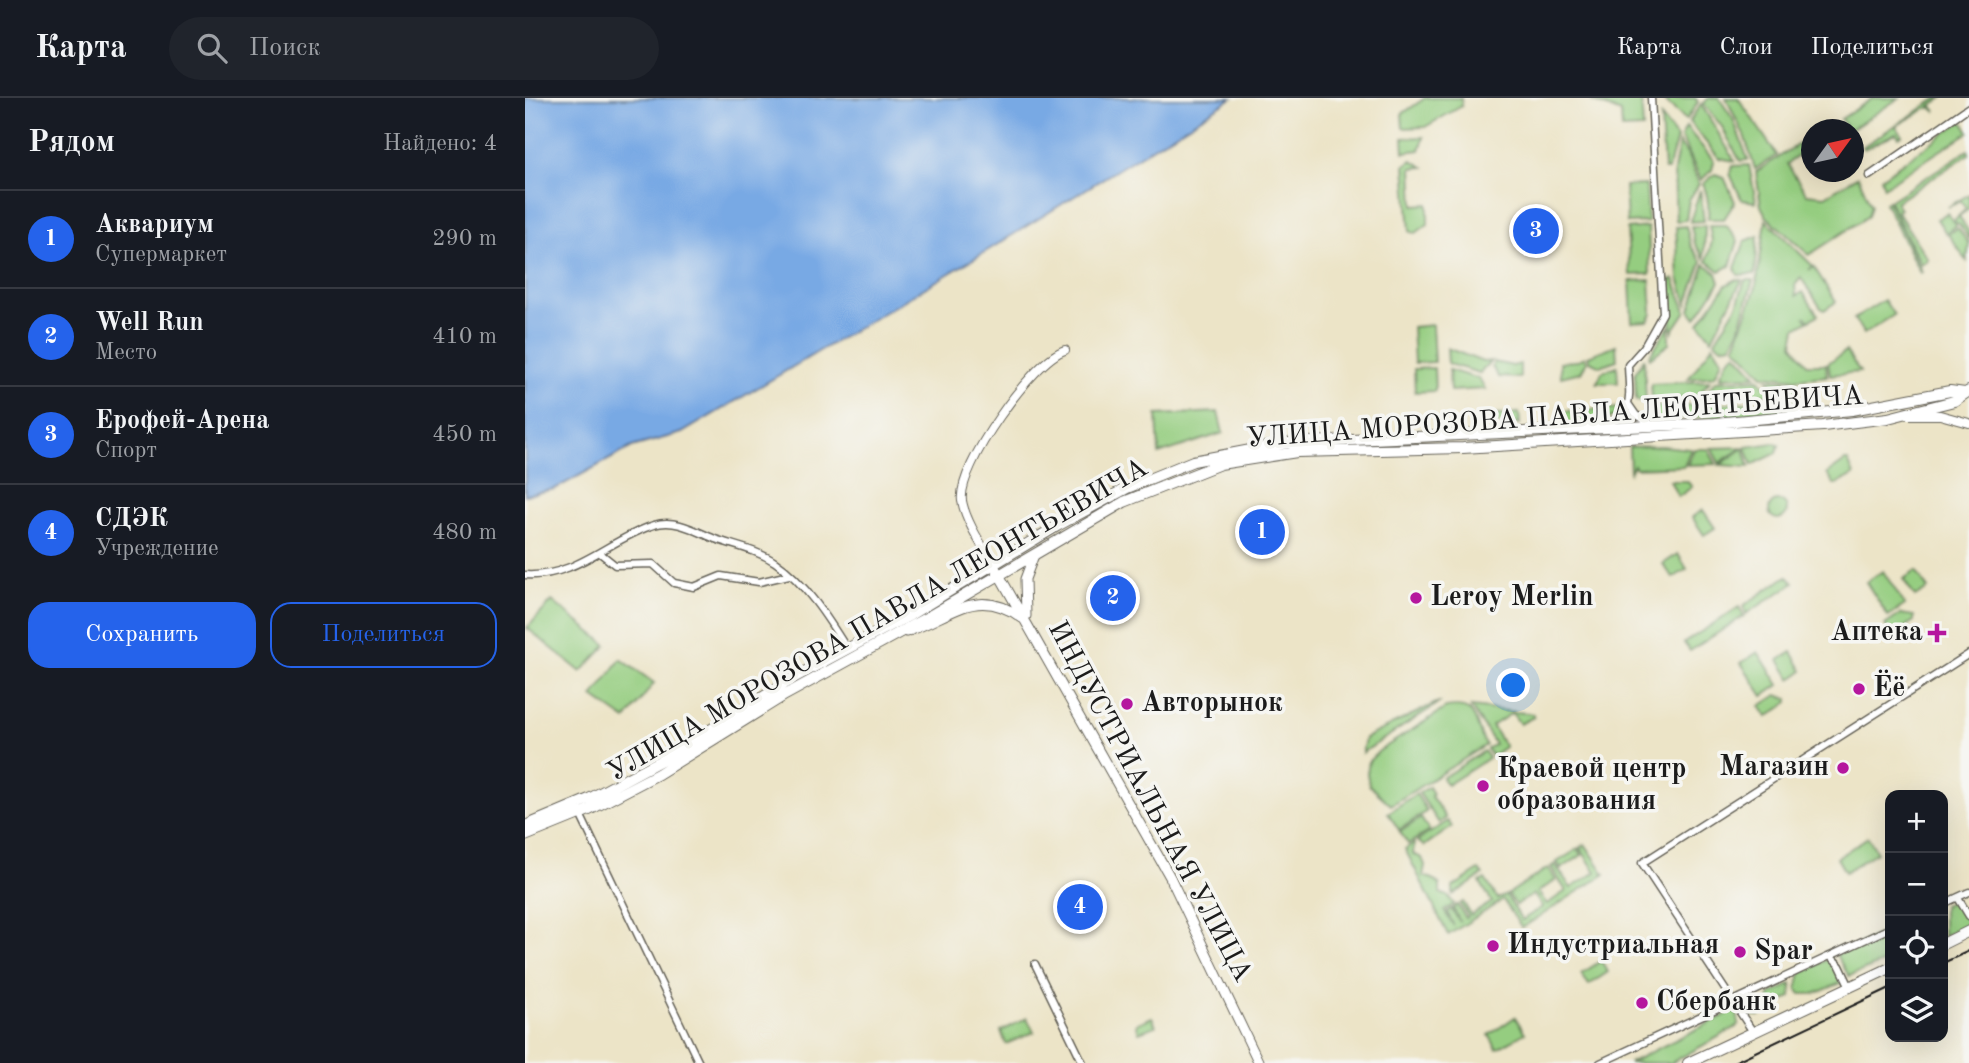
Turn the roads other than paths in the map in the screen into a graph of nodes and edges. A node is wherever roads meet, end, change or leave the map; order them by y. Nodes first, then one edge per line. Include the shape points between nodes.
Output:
1 (1651, 98) edge
2 (1969, 107) edge
3 (1869, 176) dead end
4 (1065, 350) dead end
5 (1967, 395) edge
6 (1629, 405) junction
7 (1888, 418) junction
8 (1969, 423) edge
9 (1659, 427) junction
10 (1595, 429) junction
11 (1058, 539) junction
12 (600, 553) junction
13 (996, 569) junction
14 (525, 575) edge
15 (789, 575) junction
16 (1026, 621) junction
17 (895, 636) junction
18 (847, 649) junction
19 (1969, 654) edge
20 (577, 809) junction
21 (525, 826) edge
22 (525, 836) edge
23 (1969, 892) edge
24 (1958, 898) junction
25 (1948, 902) edge
26 (1969, 916) edge
27 (1885, 930) edge
28 (1969, 932) edge
29 (1948, 942) edge
30 (1830, 956) junction
31 (1035, 964) dead end
32 (1885, 970) edge
33 (1850, 987) junction
34 (1732, 1000) junction
35 (1753, 1032) junction
36 (699, 1063) edge
37 (1083, 1063) edge
38 (1259, 1063) edge
39 (1600, 1063) edge
40 (1688, 1063) edge

1 - 6 street via 1663,313 1628,365
2 - 3 street
4 - 13 street via 1033,375 987,437 968,472 962,501
5 - 7 main road, УЛИЦА МОРОЗОВА ПАВЛА ЛЕОНТЬЕВИЧА
5 - 9 main road, УЛИЦА МОРОЗОВА ПАВЛА ЛЕОНТЬЕВИЧА via 1950,391 1852,410
6 - 9 street via 1636,415
6 - 10 street via 1623,415
7 - 8 street via 1940,415
7 - 11 main road, УЛИЦА МОРОЗОВА ПАВЛА ЛЕОНТЬЕВИЧА via 1614,440 1297,452 1249,458 1166,483
9 - 10 main road, УЛИЦА МОРОЗОВА ПАВЛА ЛЕОНТЬЕВИЧА
10 - 13 main road, УЛИЦА МОРОЗОВА ПАВЛА ЛЕОНТЬЕВИЧА via 1287,443 1216,455 1127,488
11 - 13 main road, УЛИЦА МОРОЗОВА ПАВЛА ЛЕОНТЬЕВИЧА
11 - 16 main road via 1036,552 1027,566
12 - 14 street via 552,573
12 - 15 street via 615,565 653,564 681,585 703,585 721,576 759,582
12 - 15 street via 668,522 749,550 776,562
13 - 16 main road, ИНДУСТРИАЛЬНАЯ УЛИЦА
13 - 17 main road, УЛИЦА МОРОЗОВА ПАВЛА ЛЕОНТЬЕВИЧА
13 - 18 main road, УЛИЦА МОРОЗОВА ПАВЛА ЛЕОНТЬЕВИЧА
15 - 18 street
16 - 17 main road via 999,605 979,602
16 - 38 main road, ИНДУСТРИАЛЬНАЯ УЛИЦА via 1170,877
17 - 20 main road, УЛИЦА МОРОЗОВА ПАВЛА ЛЕОНТЬЕВИЧА via 785,695 658,774
18 - 20 main road, УЛИЦА МОРОЗОВА ПАВЛА ЛЕОНТЬЕВИЧА
19 - 34 street via 1642,863
20 - 21 main road, УЛИЦА МОРОЗОВА ПАВЛА ЛЕОНТЬЕВИЧА
20 - 22 main road, УЛИЦА МОРОЗОВА ПАВЛА ЛЕОНТЬЕВИЧА
20 - 36 street
23 - 24 street
24 - 25 street
24 - 26 street
27 - 30 street
28 - 29 main road
30 - 33 street
30 - 34 street
31 - 37 street
32 - 33 main road
33 - 35 main road
34 - 35 street
34 - 39 street
35 - 40 main road

